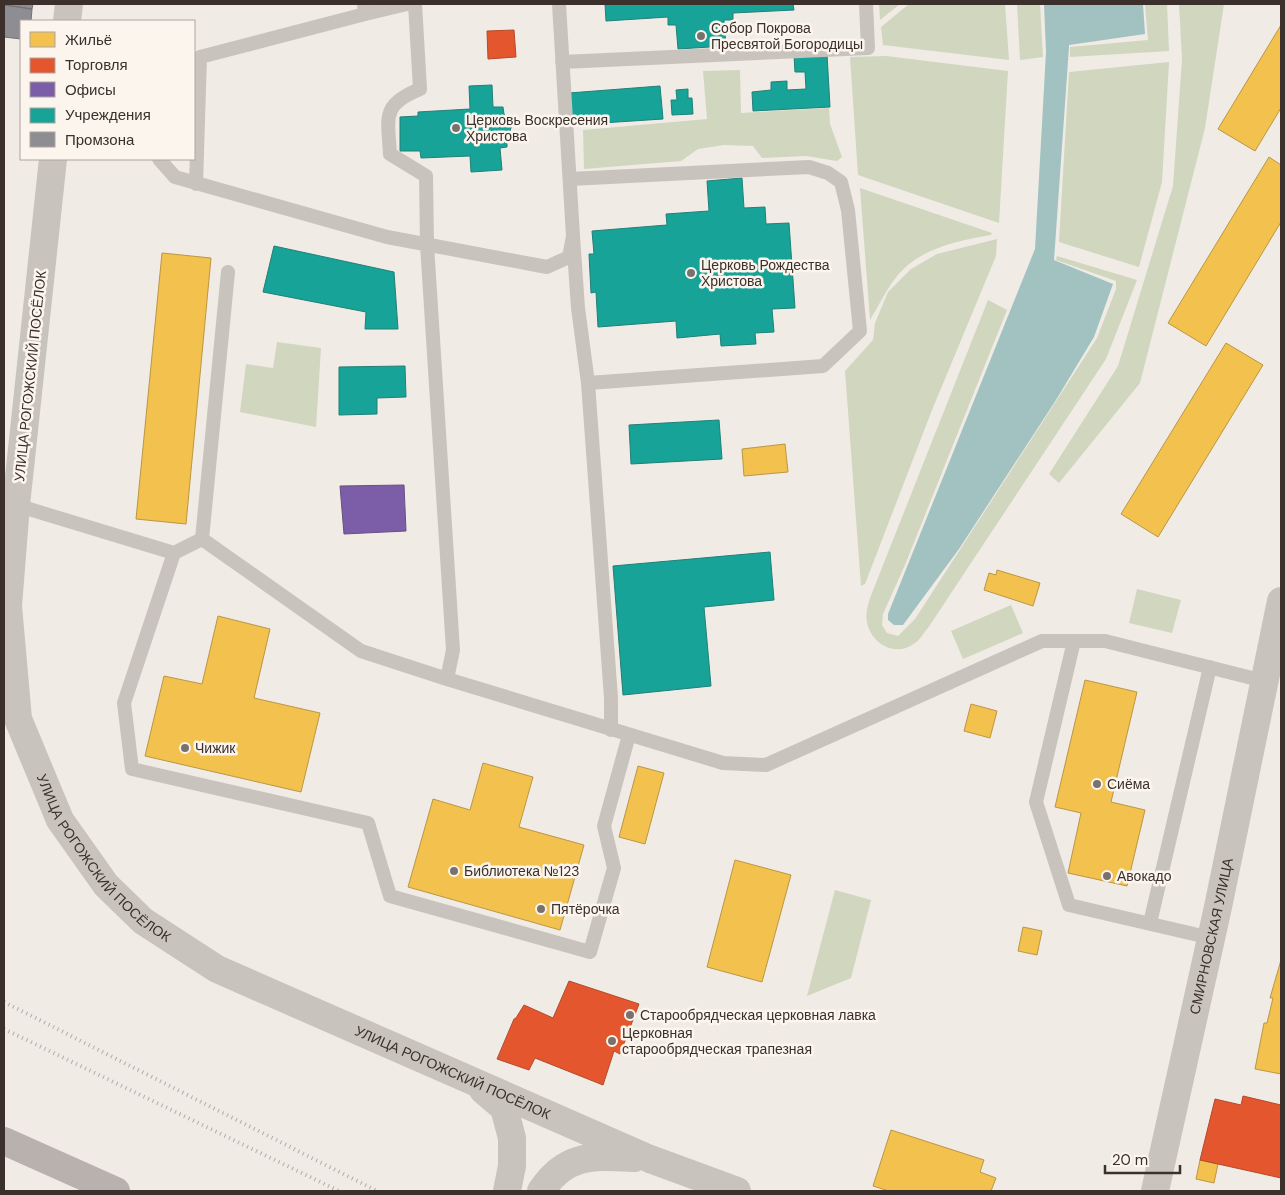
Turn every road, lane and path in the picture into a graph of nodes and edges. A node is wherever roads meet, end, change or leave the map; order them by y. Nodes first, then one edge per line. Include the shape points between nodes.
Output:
1 (69, 4) edge
2 (408, 4) edge
3 (415, 4) edge
4 (559, 4) edge
5 (866, 4) edge
6 (365, 9) edge
7 (68, 20) edge
8 (197, 59) edge
9 (562, 62) junction
10 (53, 160) edge
11 (160, 160) edge
12 (570, 179) junction
13 (196, 184) junction
14 (573, 236) junction
15 (427, 245) junction
16 (228, 272) dead end
17 (588, 383) junction
18 (16, 505) junction
19 (202, 539) junction
20 (174, 553) junction
21 (1281, 600) edge
22 (1074, 641) junction
23 (1210, 667) junction
24 (447, 678) junction
25 (1264, 681) junction
26 (611, 730) junction
27 (629, 735) junction
28 (1150, 923) junction
29 (1211, 938) junction
30 (476, 1084) junction
31 (4, 1140) edge
32 (650, 1159) junction
33 (116, 1191) edge
34 (507, 1191) edge
35 (542, 1191) edge
36 (737, 1191) edge
37 (1155, 1191) edge

1 - 7 street
2 - 6 lane
3 - 15 lane via 420,89 396,102 388,114 389,147 390,154 426,176
4 - 9 lane
5 - 9 lane via 868,48
6 - 8 lane
8 - 13 lane
9 - 12 lane
10 - 18 street, УЛИЦА РОГОЖСКИЙ ПОСЁЛОК
11 - 13 lane via 174,177
12 - 14 lane
12 - 17 lane via 809,167 828,173 841,182 848,210 860,331 823,366
13 - 15 lane
14 - 15 lane via 569,257 548,267
14 - 17 lane
15 - 24 lane via 453,650
16 - 19 lane
17 - 26 lane
18 - 20 lane
18 - 30 street, УЛИЦА РОГОЖСКИЙ ПОСЁЛОК via 8,606 18,719 60,820 106,885 143,921 217,969
19 - 20 lane
19 - 24 lane via 361,651
20 - 27 lane via 124,704 132,769 368,823 390,896 590,952 614,868 604,826
21 - 25 street, СМИРНОВСКАЯ УЛИЦА
22 - 23 lane via 1105,641
22 - 27 lane via 1042,641 766,765 722,763
22 - 28 lane via 1036,802 1069,905
23 - 25 lane
23 - 28 lane
24 - 26 lane
25 - 29 street, СМИРНОВСКАЯ УЛИЦА
26 - 27 lane
28 - 29 lane
29 - 37 street, СМИРНОВСКАЯ УЛИЦА
30 - 32 street, УЛИЦА РОГОЖСКИЙ ПОСЁЛОК
30 - 34 street via 504,1108 512,1138 512,1166
31 - 33 main road
32 - 35 street via 584,1158 571,1162 548,1181
32 - 36 street, УЛИЦА РОГОЖСКИЙ ПОСЁЛОК

